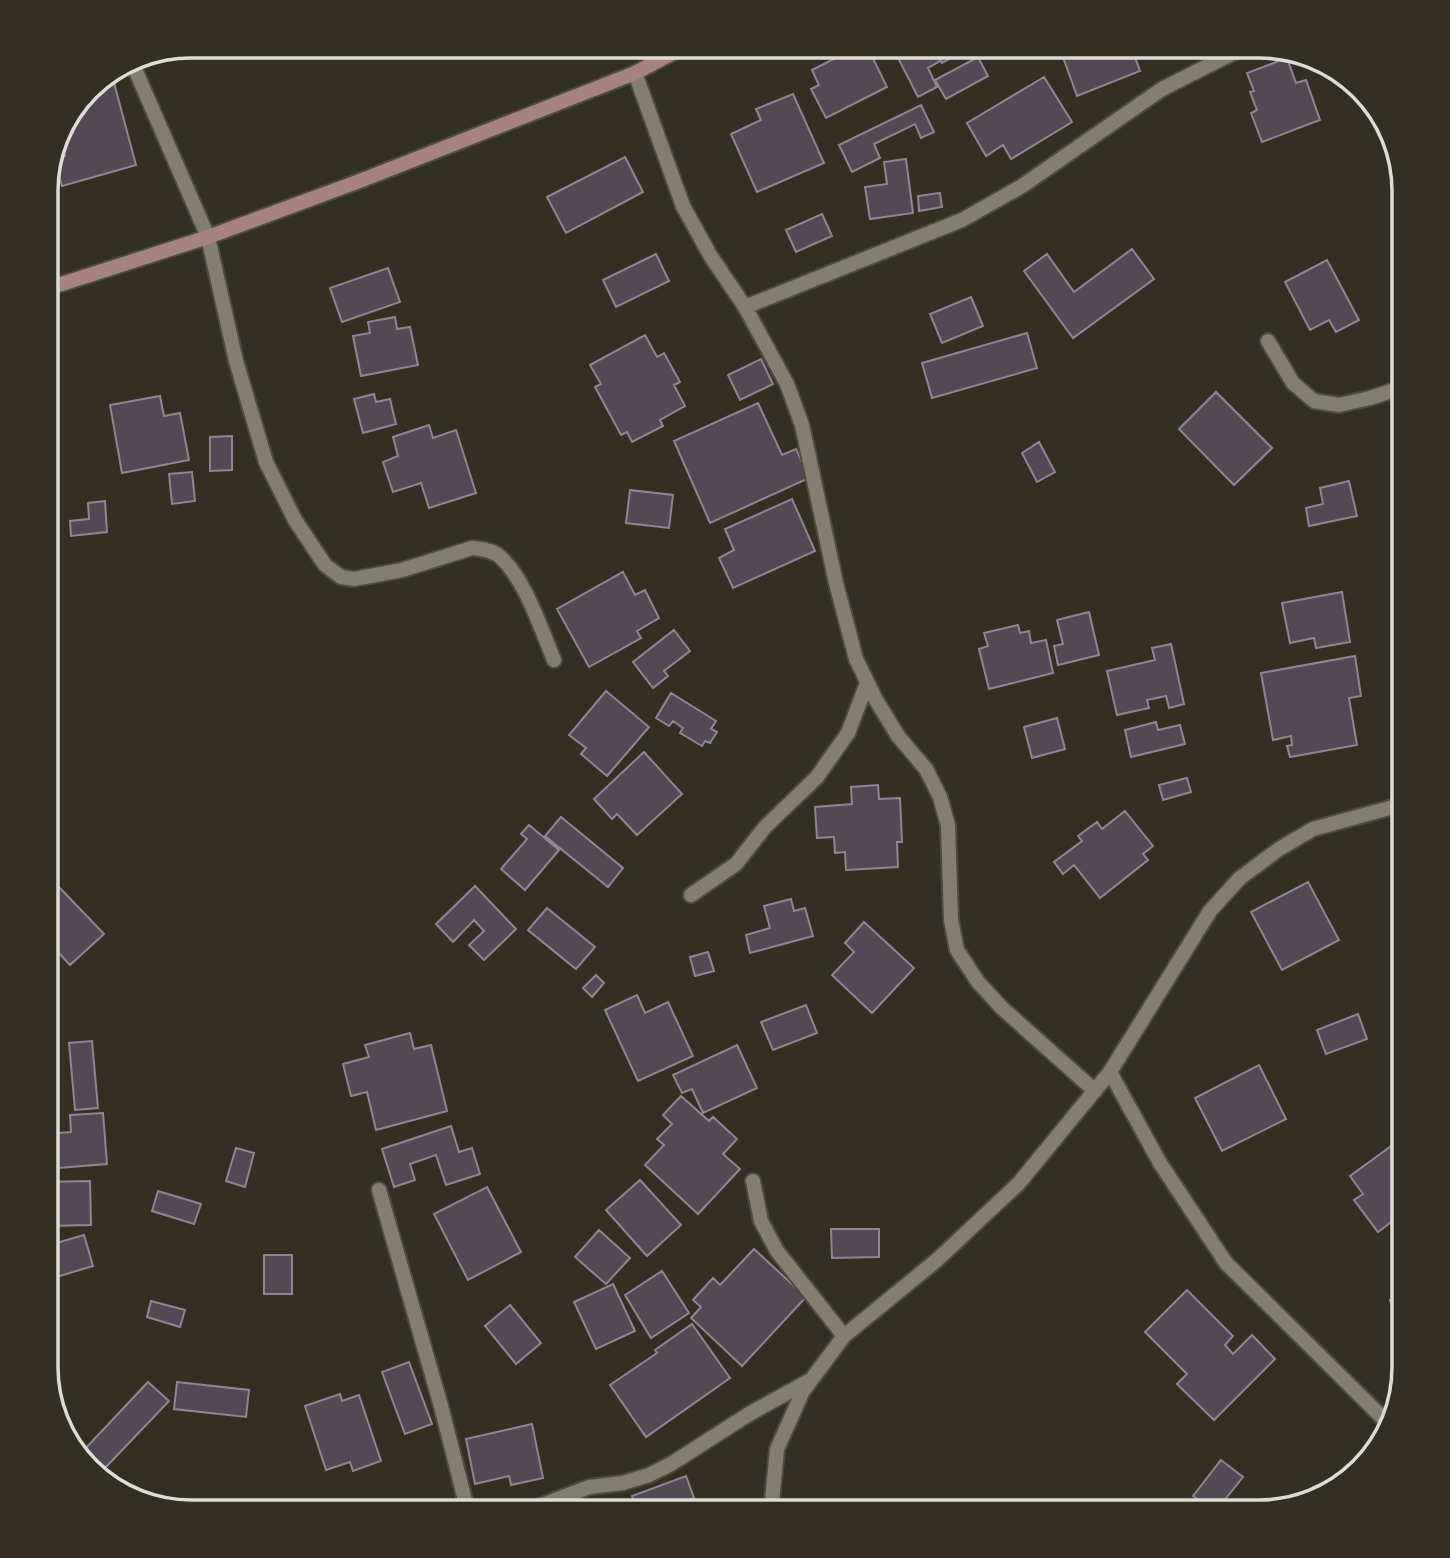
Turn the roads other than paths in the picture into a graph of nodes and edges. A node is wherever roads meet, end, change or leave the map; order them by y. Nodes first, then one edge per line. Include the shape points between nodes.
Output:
1 (663, 58) edge
2 (1223, 58) edge
3 (136, 70) edge
4 (635, 73) junction
5 (208, 237) junction
6 (58, 285) edge
7 (744, 307) junction
8 (1268, 341) dead end
9 (1392, 391) edge
10 (554, 660) dead end
11 (867, 683) junction
12 (1392, 808) edge
13 (691, 895) dead end
14 (1110, 1072) junction
15 (1095, 1091) junction
16 (753, 1181) dead end
17 (379, 1190) dead end
18 (844, 1336) junction
19 (813, 1378) junction
20 (1382, 1417) edge
21 (465, 1500) edge
22 (556, 1500) edge
23 (772, 1500) edge

1 - 4 street
2 - 7 street via 1161,89 1022,186 962,220
3 - 5 street
4 - 5 street
4 - 7 street via 683,206
5 - 6 street
5 - 10 street via 236,360 266,462 295,520 325,565 341,577 354,579 472,548 484,549 498,555 524,588
7 - 11 street via 787,384 802,425 836,583
8 - 9 street via 1293,383 1314,401 1339,405
11 - 13 street via 848,733 817,777 765,827 736,864
11 - 15 street via 940,797 947,825 951,920 957,950 1002,1008
12 - 14 street via 1313,829 1240,878 1210,911
14 - 15 street
14 - 20 street via 1160,1163 1226,1263
15 - 18 street via 1020,1183 937,1260
16 - 18 street via 761,1221 777,1251
17 - 21 street
18 - 19 street
19 - 22 street via 649,1475 589,1487
19 - 23 street via 777,1449

